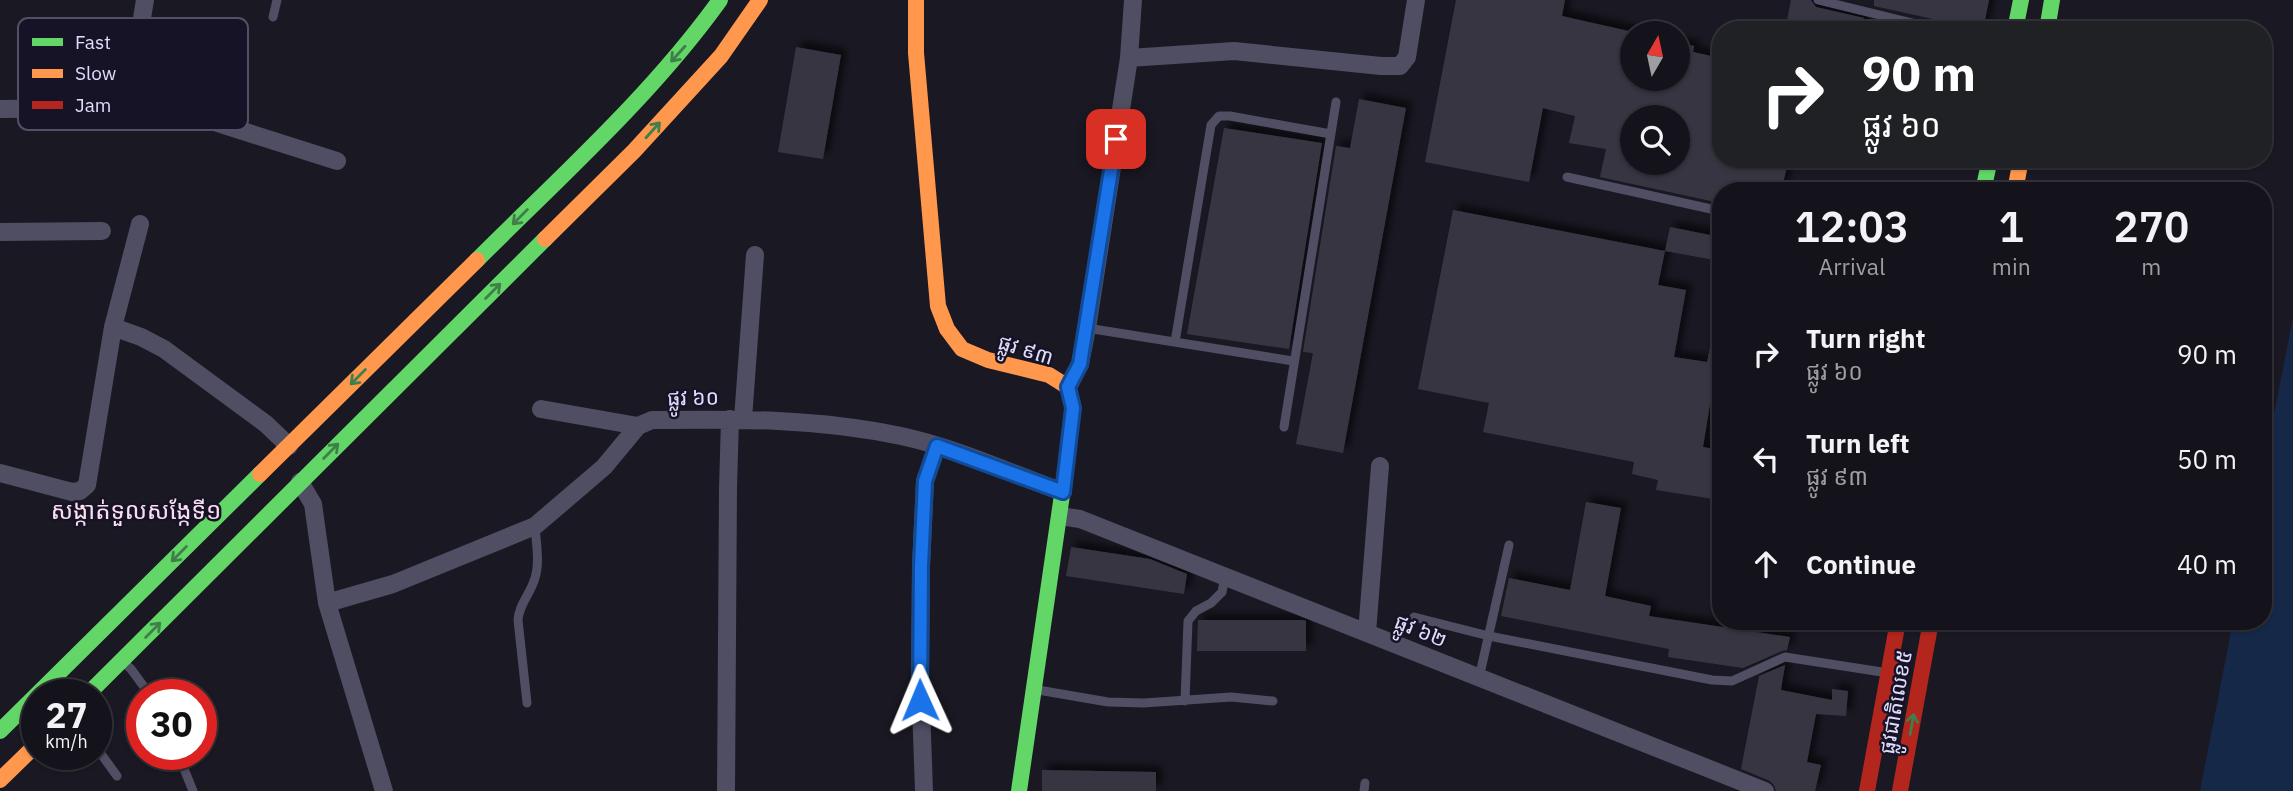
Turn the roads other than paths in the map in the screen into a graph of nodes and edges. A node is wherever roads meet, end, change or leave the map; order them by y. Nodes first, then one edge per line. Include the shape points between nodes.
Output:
1 (145, 0) edge
2 (277, 0) edge
3 (720, 0) edge
4 (760, 0) edge
5 (916, 0) edge
6 (1133, 0) edge
7 (1416, 0) edge
8 (1818, 0) edge
9 (2021, 0) edge
10 (2052, 0) edge
11 (273, 17) dead end
12 (142, 18) edge
13 (1904, 21) edge
14 (2017, 21) edge
15 (2048, 21) edge
16 (1129, 58) junction
17 (1336, 102) dead end
18 (0, 109) edge
19 (18, 109) edge
20 (240, 130) edge
21 (1331, 134) junction
22 (337, 160) dead end
23 (1567, 177) dead end
24 (1712, 209) edge
25 (140, 224) dead end
26 (102, 231) dead end
27 (0, 232) edge
28 (755, 255) dead end
29 (113, 327) junction
30 (1087, 328) junction
31 (1175, 342) junction
32 (1293, 361) junction
33 (1068, 387) junction
34 (541, 409) dead end
35 (737, 419) junction
36 (638, 426) junction
37 (1284, 427) dead end
38 (289, 446) junction
39 (937, 446) junction
40 (1380, 467) dead end
41 (0, 473) edge
42 (300, 482) junction
43 (1063, 492) junction
44 (1060, 516) junction
45 (535, 526) junction
46 (1509, 545) dead end
47 (1225, 577) junction
48 (327, 603) junction
49 (1414, 617) dead end
50 (1896, 630) edge
51 (1929, 630) edge
52 (1367, 634) junction
53 (1489, 636) junction
54 (122, 661) junction
55 (1887, 673) junction
56 (1479, 678) junction
57 (103, 679) edge
58 (138, 679) edge
59 (1033, 690) junction
60 (1185, 701) junction
61 (1273, 701) dead end
62 (527, 703) dead end
63 (0, 731) edge
64 (21, 760) edge
65 (112, 769) edge
66 (184, 770) edge
67 (117, 776) dead end
68 (0, 780) edge
69 (192, 791) edge
70 (384, 791) edge
71 (726, 791) edge
72 (924, 791) edge
73 (1019, 791) edge
74 (1765, 791) edge
75 (1867, 791) edge
76 (1900, 791) edge

1 - 12 street
2 - 11 lane
3 -> 38 main road via 695,35 610,128
42 -> 4 main road via 634,151 721,55
5 - 33 main road, ផ្លូវ ៩៣ via 916,53 938,306 947,329 962,349 1049,375
6 - 16 street
7 - 16 street via 1407,57 1400,66 1234,51
8 - 13 lane
9 - 14 main road
10 - 15 main road
16 - 30 street
17 - 21 lane
18 - 19 street
20 - 22 street
21 - 31 lane via 1230,116 1219,116 1212,125
21 - 32 lane
23 - 24 lane
25 - 29 street
26 - 27 street
28 - 35 street
29 - 38 street via 164,349
29 - 41 street via 87,485 72,492
30 - 31 lane
30 - 33 street via 1080,364
31 - 32 lane
32 - 37 lane
33 - 43 main road, ផ្លូវ ៩៣ via 1073,408
34 - 36 street
35 - 36 street, ផ្លូវ ៦០ via 652,420
35 - 39 street, ផ្លូវ ៦០ via 827,423
35 - 71 street via 728,489
36 - 45 street via 604,467
38 -> 63 main road
39 - 43 street, ផ្លូវ ៦០
39 - 72 street via 925,481 921,566
40 - 52 street
42 - 48 street via 313,504
54 -> 42 main road
43 - 44 main road, ផ្លូវ ៩៣
44 - 47 street, ផ្លូវ ៦២ via 1080,519
44 - 59 main road, ផ្លូវ ៩៣
45 - 48 street via 393,584
45 - 62 lane via 537,573 518,620
46 - 53 lane
47 - 52 street, ផ្លូវ ៦២
47 - 60 lane via 1222,592 1188,621
48 - 70 street
49 - 53 lane
50 - 55 main road, ផ្លូវជាតិលេខ៥
76 -> 51 main road, ផ្លូវជាតិលេខ៥
52 - 56 street, ផ្លូវ ៦២
53 - 55 lane via 1712,680 1732,681 1785,657
53 - 56 lane
54 - 57 main road
54 - 58 lane
55 - 75 main road, ផ្លូវជាតិលេខ៥
56 - 74 street, ផ្លូវ ៦២
59 - 60 lane via 1108,702
59 - 73 main road, ផ្លូវ ៩៣
60 - 61 lane via 1231,697
64 - 68 main road
65 - 67 lane
66 - 69 lane

